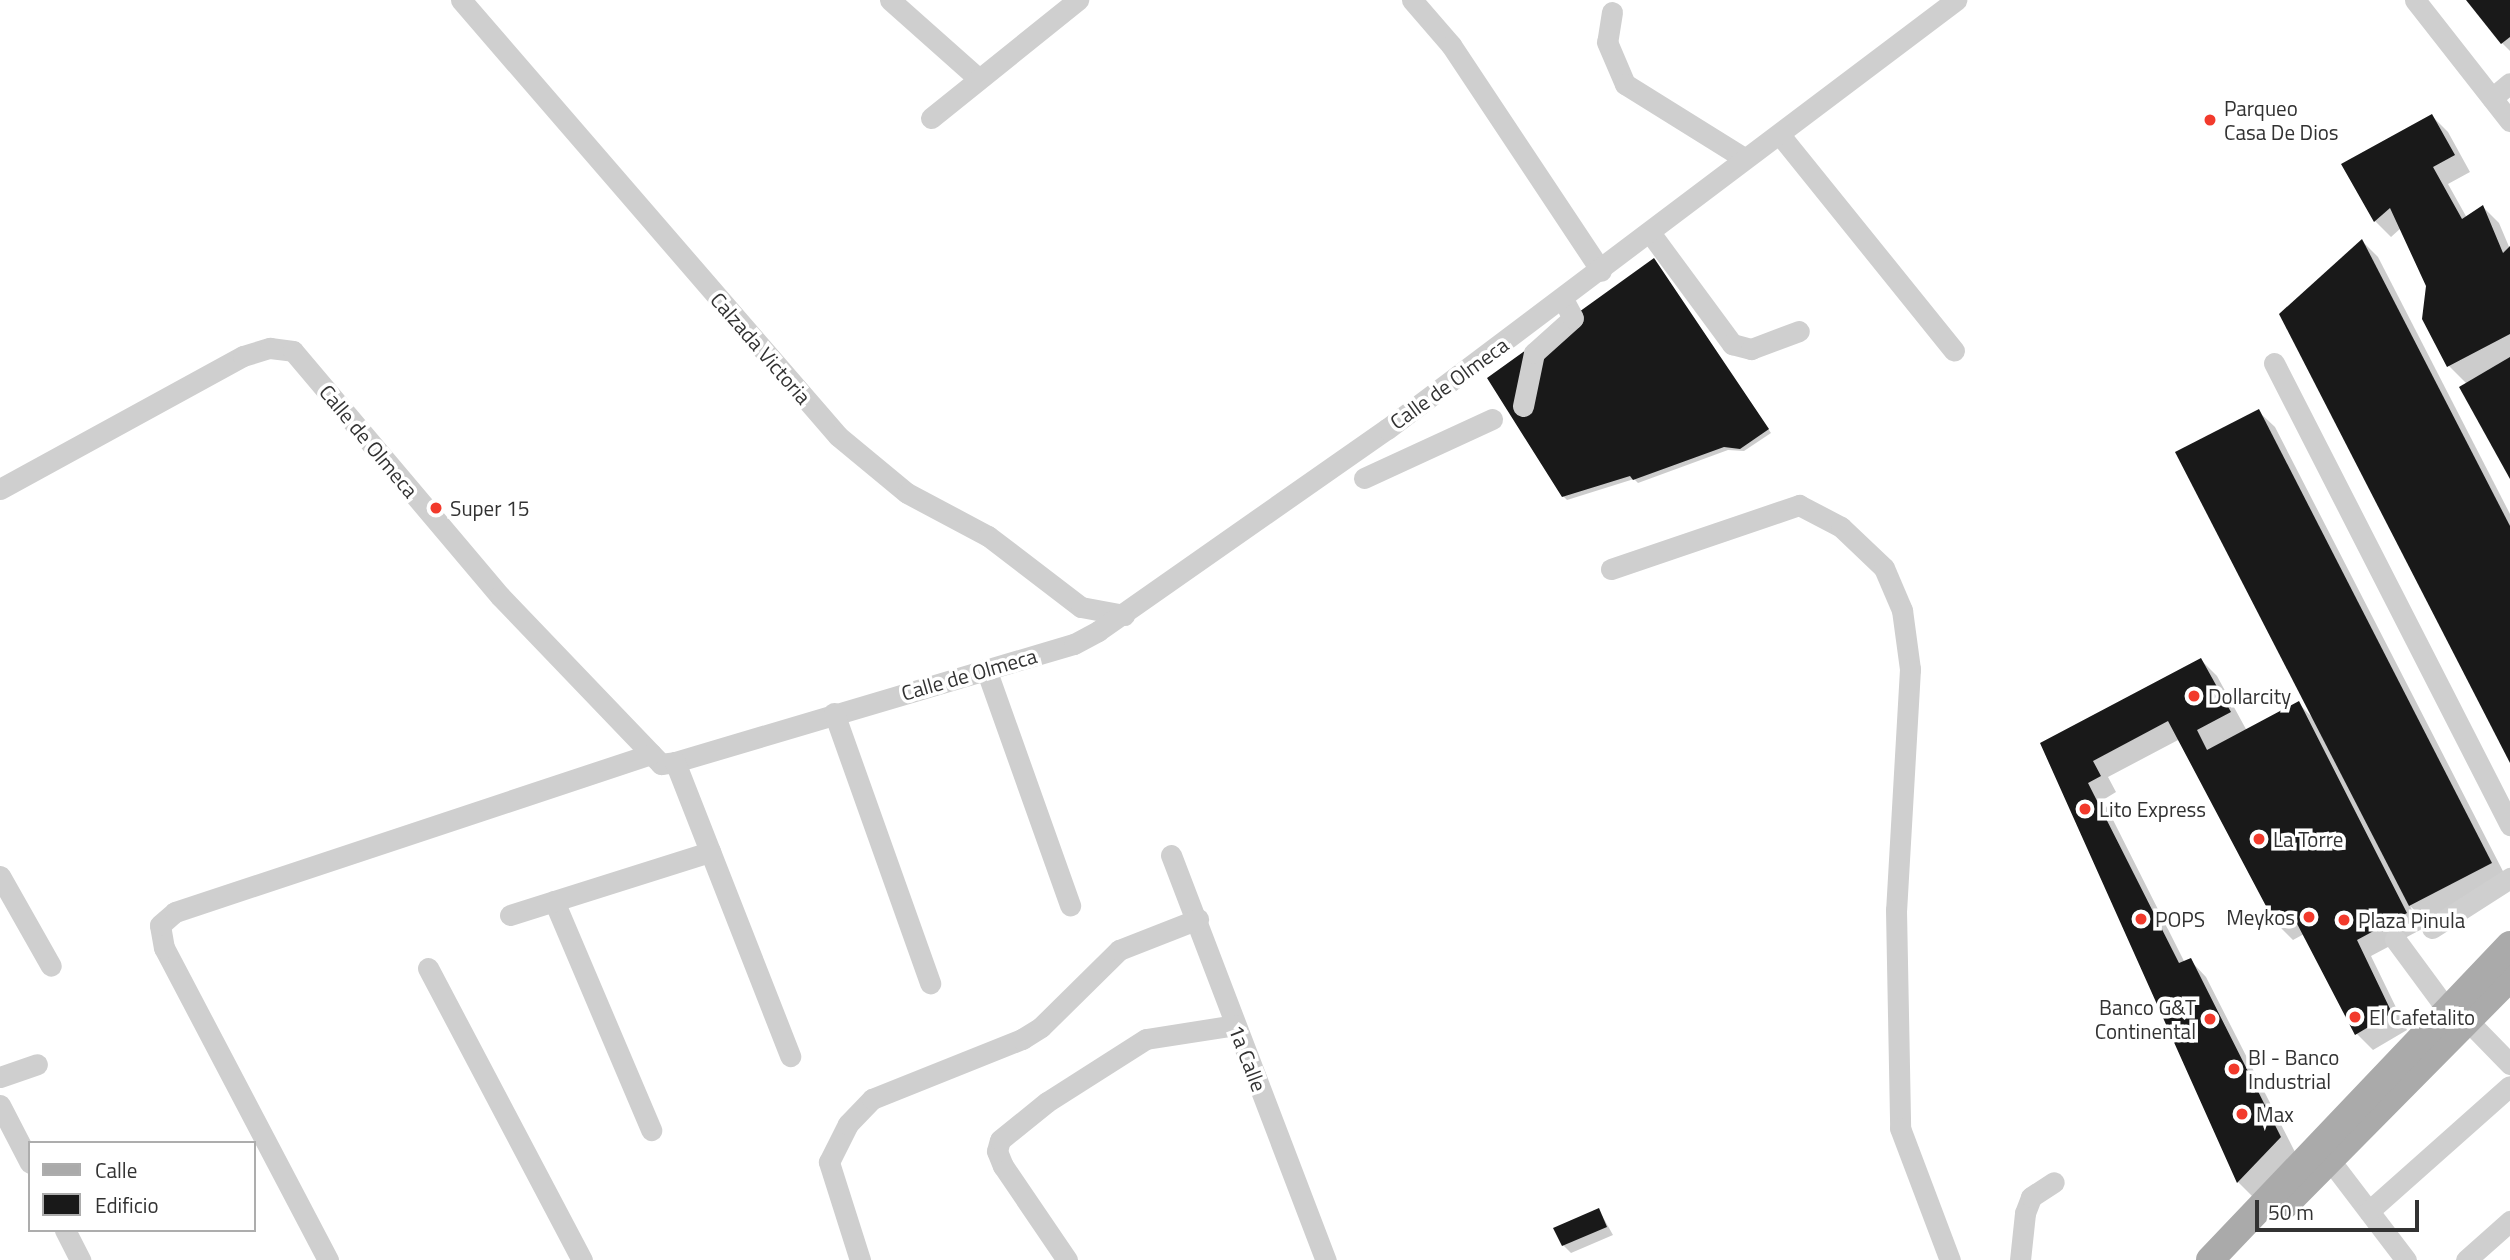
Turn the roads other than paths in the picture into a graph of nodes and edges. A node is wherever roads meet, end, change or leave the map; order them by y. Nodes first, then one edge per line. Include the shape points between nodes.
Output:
1 (461, 0) edge
2 (890, 0) edge
3 (1078, 0) edge
4 (1412, 0) edge
5 (1956, 0) edge
6 (2415, 0) edge
7 (1612, 12) dead end
8 (978, 78) junction
9 (2510, 83) edge
10 (2492, 98) junction
11 (931, 118) dead end
12 (2510, 121) edge
13 (1780, 135) junction
14 (1744, 159) junction
15 (1651, 234) junction
16 (1601, 271) junction
17 (1563, 299) junction
18 (1799, 331) dead end
19 (1954, 351) dead end
20 (2274, 363) dead end
21 (1523, 406) dead end
22 (1492, 419) dead end
23 (1387, 429) junction
24 (1406, 459) junction
25 (1364, 478) dead end
26 (0, 489) edge
27 (1611, 569) dead end
28 (1124, 615) junction
29 (986, 669) junction
30 (834, 713) junction
31 (651, 754) junction
32 (674, 762) junction
33 (2509, 819) edge
34 (710, 852) junction
35 (1171, 855) dead end
36 (0, 876) edge
37 (2510, 878) edge
38 (554, 901) junction
39 (1070, 905) dead end
40 (510, 915) dead end
41 (1198, 919) junction
42 (2432, 928) dead end
43 (2395, 939) dead end
44 (2510, 945) edge
45 (51, 966) dead end
46 (428, 968) dead end
47 (2510, 978) edge
48 (930, 983) dead end
49 (2458, 1016) junction
50 (1235, 1026) junction
51 (790, 1056) dead end
52 (37, 1064) dead end
53 (2510, 1064) edge
54 (0, 1077) edge
55 (2510, 1086) edge
56 (0, 1105) edge
57 (651, 1130) dead end
58 (28, 1159) edge
59 (2329, 1159) junction
60 (2054, 1182) dead end
61 (2369, 1210) junction
62 (2510, 1221) edge
63 (66, 1232) edge
64 (80, 1260) edge
65 (328, 1260) edge
66 (582, 1260) edge
67 (860, 1260) edge
68 (1067, 1260) edge
69 (1326, 1260) edge
70 (1950, 1260) edge
71 (2020, 1260) edge
72 (2210, 1260) edge
73 (2234, 1260) edge
74 (2406, 1260) edge
75 (2466, 1260) edge

1 - 28 street, Calzada Victoria via 838,436 907,493 988,536 1071,601
2 - 8 street
3 - 8 street
4 - 16 street via 1451,45
5 - 13 street, Calle de Olmeca
6 - 10 street
7 - 14 street via 1606,42 1625,85
8 - 11 street
9 - 10 street
10 - 12 street
13 - 14 street, Calle de Olmeca
13 - 19 street
14 - 15 street, Calle de Olmeca
15 - 16 street, Calle de Olmeca
15 - 18 street via 1732,344 1751,349
16 - 17 street, Calle de Olmeca
17 - 21 street via 1573,318 1534,353
17 - 23 street, Calle de Olmeca
20 - 33 street
22 - 24 street
23 - 24 street
23 - 28 street, Calle de Olmeca
24 - 25 street
26 - 31 street, Calle de Olmeca via 243,356 270,348 293,351 500,596
27 - 70 street via 1799,505 1841,527 1884,568 1902,610 1910,669 1896,910 1900,1128
28 - 29 street, Calle de Olmeca via 1074,644
29 - 30 street, Calle de Olmeca
29 - 39 street
30 - 32 street, Calle de Olmeca
30 - 48 street
31 - 32 street, Calle de Olmeca via 661,764
31 - 65 street via 175,912 160,925 164,948
32 - 34 street
34 - 38 street
34 - 51 street
35 - 41 street, 1a Calle
36 - 45 street
37 - 42 street
38 - 40 street
38 - 57 street
41 - 50 street, 1a Calle
41 - 67 street via 1119,950 1041,1027 1022,1039 872,1100 849,1124 829,1162
43 - 49 street
44 - 49 main road
46 - 66 street
47 - 49 main road
49 - 53 street
49 - 59 main road
49 - 72 main road via 2306,1154
50 - 68 street via 1146,1039 1047,1102 1000,1140 997,1151 1003,1166
50 - 69 street, 1a Calle
52 - 54 street
55 - 61 street
56 - 58 street
59 - 61 street
59 - 73 main road
60 - 71 street via 2031,1197
61 - 74 street
62 - 75 street
63 - 64 street

